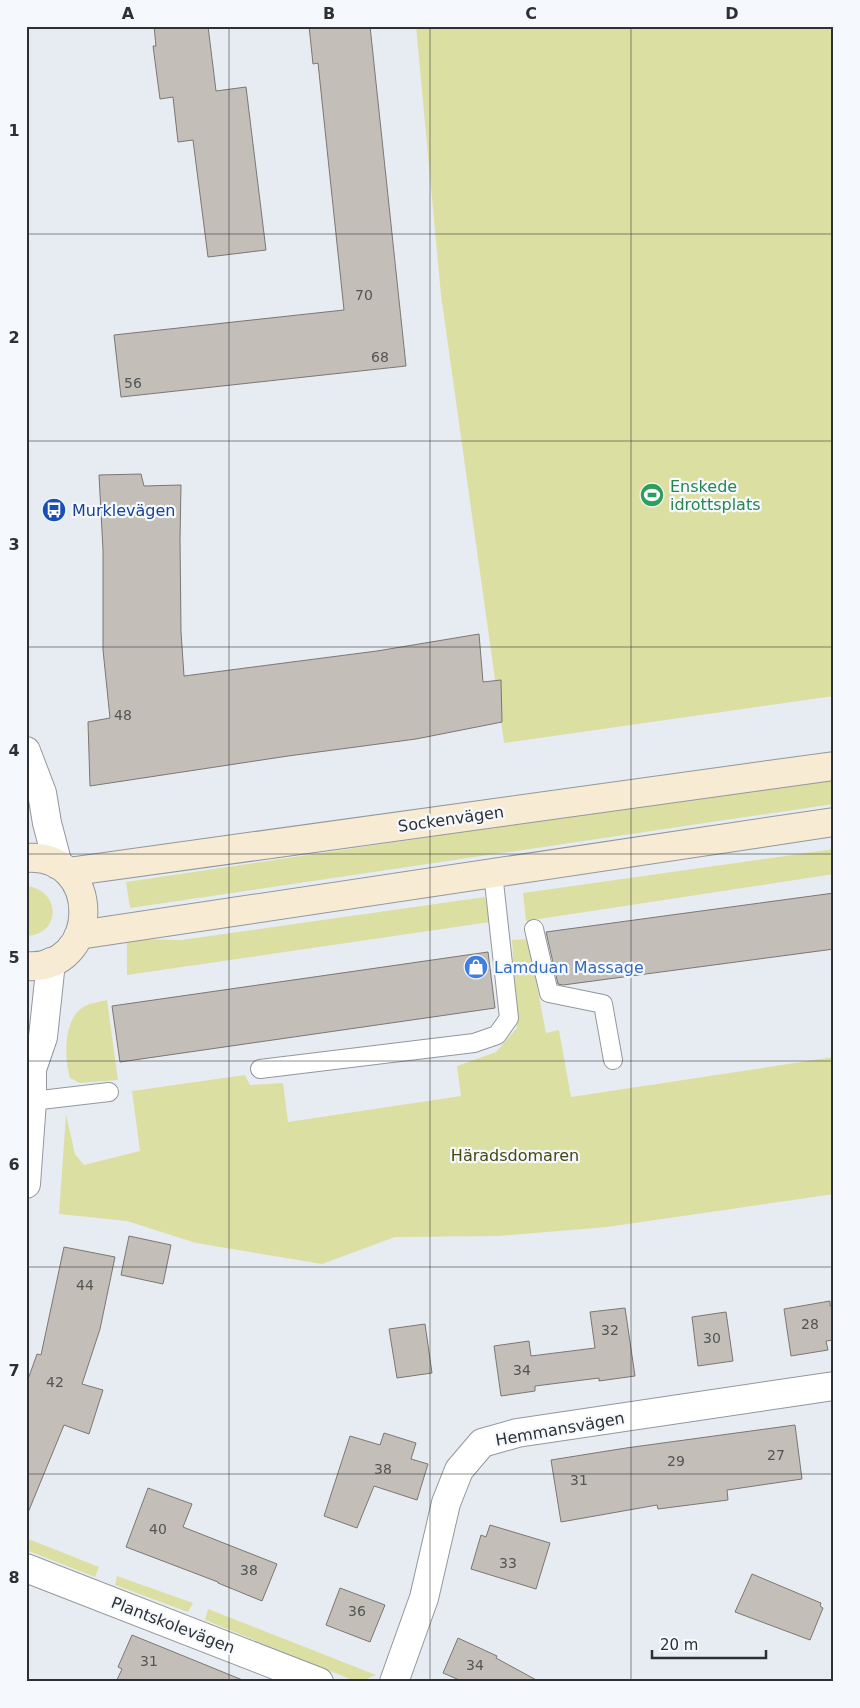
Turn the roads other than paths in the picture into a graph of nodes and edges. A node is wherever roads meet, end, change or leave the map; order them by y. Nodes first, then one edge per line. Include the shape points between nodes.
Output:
1 (26, 751) edge
2 (834, 766) edge
3 (834, 822) edge
4 (26, 858) edge
5 (63, 869) junction
6 (493, 873) junction
7 (534, 929) dead end
8 (79, 935) junction
9 (39, 964) edge
10 (613, 1060) dead end
11 (29, 1063) edge
12 (260, 1069) dead end
13 (109, 1092) dead end
14 (32, 1100) junction
15 (26, 1184) edge
16 (834, 1386) edge
17 (26, 1568) edge
18 (319, 1682) edge
19 (394, 1682) edge

1 - 5 street via 42,793 47,823
2 - 5 street, Sockenvägen
3 - 6 street
4 - 5 street, Sockenvägen via 37,857
5 - 8 street via 78,886 84,902 84,919
6 - 8 street
6 - 12 lane via 509,1018 497,1035 474,1043
7 - 10 lane via 548,993 603,1004
8 - 9 street via 68,952
9 - 11 street via 43,1037
11 - 14 street
13 - 14 lane
14 - 15 street
16 - 19 street, Hemmansvägen via 517,1433 482,1443 459,1470 446,1503 424,1598
17 - 18 street, Plantskolevägen

